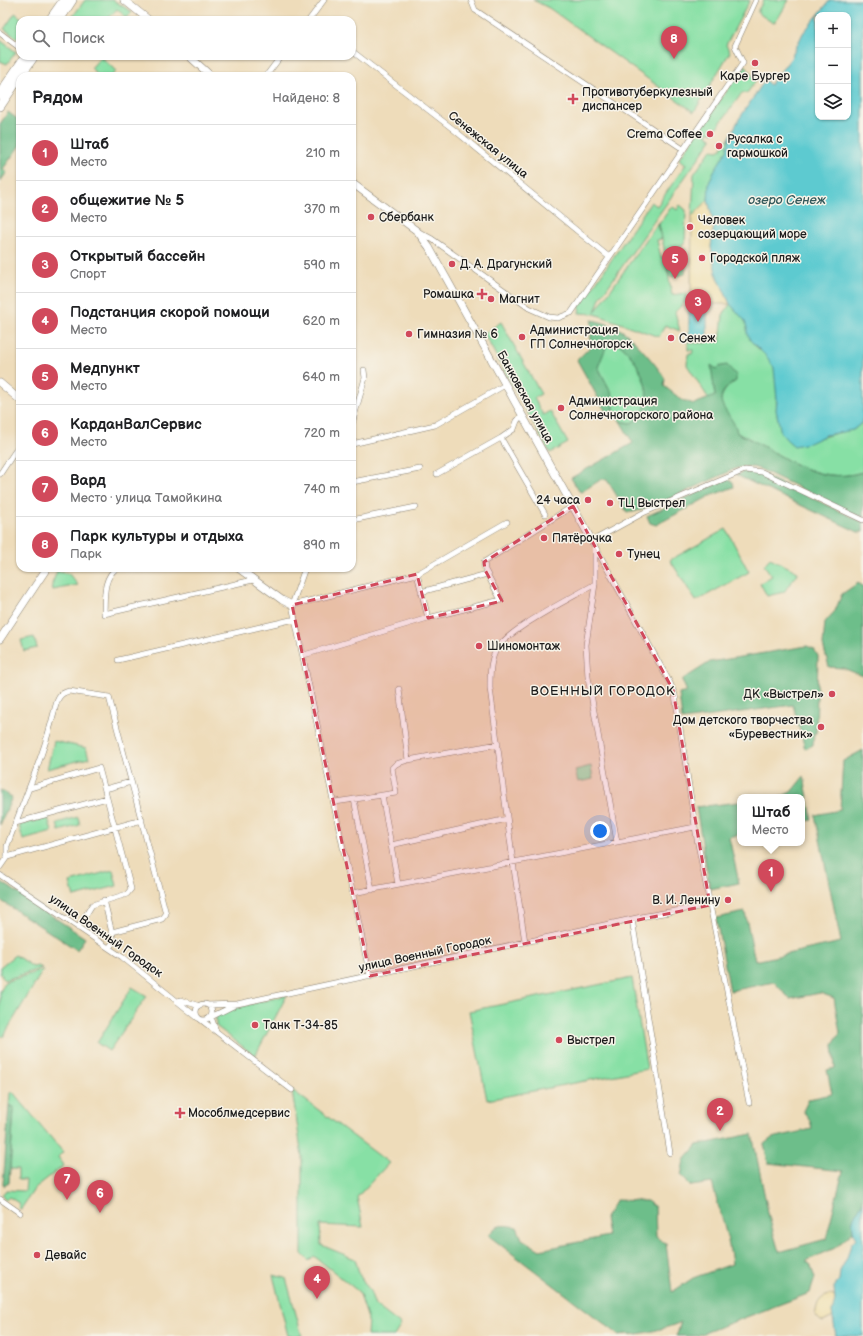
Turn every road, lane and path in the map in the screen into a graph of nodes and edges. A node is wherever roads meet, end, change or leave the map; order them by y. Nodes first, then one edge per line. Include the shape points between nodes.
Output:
1 (64, 0) edge
2 (72, 0) edge
3 (124, 0) edge
4 (324, 0) edge
5 (471, 0) edge
6 (756, 0) edge
7 (53, 16) edge
8 (62, 16) edge
9 (144, 16) edge
10 (312, 16) edge
11 (0, 33) edge
12 (16, 45) edge
13 (356, 54) edge
14 (23, 60) edge
15 (31, 60) edge
16 (192, 60) edge
17 (278, 60) edge
18 (23, 72) edge
19 (206, 72) edge
20 (269, 72) edge
21 (16, 82) edge
22 (0, 94) edge
23 (0, 106) edge
24 (683, 149) junction
25 (356, 186) edge
26 (417, 231) junction
27 (609, 257) junction
28 (364, 370) dead end
29 (0, 384) edge
30 (506, 385) junction
31 (16, 397) edge
32 (356, 411) edge
33 (522, 415) junction
34 (500, 438) junction
35 (356, 443) edge
36 (16, 450) edge
37 (420, 469) dead end
38 (0, 474) edge
39 (437, 474) dead end
40 (356, 481) edge
41 (573, 506) junction
42 (416, 507) dead end
43 (545, 514) dead end
44 (356, 519) edge
45 (863, 520) edge
46 (507, 522) dead end
47 (593, 543) junction
48 (44, 572) edge
49 (112, 572) edge
50 (243, 572) edge
51 (304, 572) edge
52 (417, 574) junction
53 (487, 574) junction
54 (253, 580) junction
55 (595, 584) junction
56 (421, 592) junction
57 (292, 605) junction
58 (295, 618) junction
59 (428, 618) junction
60 (0, 639) edge
61 (304, 655) junction
62 (118, 660) dead end
63 (399, 689) dead end
64 (498, 744) junction
65 (408, 760) junction
66 (131, 782) junction
67 (30, 788) junction
68 (105, 789) junction
69 (382, 795) junction
70 (107, 798) junction
71 (354, 799) junction
72 (335, 802) junction
73 (507, 819) junction
74 (142, 820) junction
75 (16, 822) junction
76 (695, 827) junction
77 (115, 828) junction
78 (617, 842) junction
79 (391, 845) junction
80 (7, 857) junction
81 (512, 862) junction
82 (0, 867) edge
83 (0, 876) edge
84 (398, 884) junction
85 (372, 890) junction
86 (353, 893) junction
87 (104, 900) junction
88 (710, 904) junction
89 (632, 919) junction
90 (78, 928) junction
91 (112, 932) junction
92 (525, 942) junction
93 (109, 948) junction
94 (370, 976) junction
95 (175, 998) junction
96 (237, 1004) junction
97 (207, 1005) junction
98 (200, 1006) junction
99 (211, 1017) junction
100 (199, 1018) junction
101 (217, 1033) junction
102 (292, 1090) dead end
103 (749, 1103) dead end
104 (670, 1153) dead end
105 (0, 1199) edge
106 (20, 1213) dead end

1 - 7 highway
2 - 8 highway
3 - 9 street
4 - 10 street
5 - 24 street via 475,10
6 - 24 street via 735,46 743,63
11 - 12 street
13 - 27 street, Сенежская улица via 453,129
14 - 22 highway
15 - 18 highway
16 - 19 street
17 - 20 street
21 - 23 highway
24 - 27 street
25 - 26 street, Банковская улица
26 - 27 street via 523,304 549,317 558,318 571,313
26 - 30 street, Банковская улица
28 - 32 street via 364,384
29 - 31 street
30 - 33 street, Банковская улица
30 - 35 street via 435,425
33 - 34 street via 514,430
33 - 41 street, Банковская улица
34 - 39 street
34 - 43 street
36 - 38 street
37 - 40 street
41 - 47 street, Банковская улица
41 - 53 street via 487,558 484,566
42 - 44 street
45 - 47 street via 762,472 744,470 643,514
46 - 52 street
47 - 55 street
47 - 76 street via 672,686
48 - 60 street
49 - 54 street via 105,587 104,614
50 - 54 street
51 - 57 street
52 - 56 street
52 - 57 street
53 - 56 street
53 - 59 street via 502,600
54 - 57 street
55 - 64 street via 510,634 495,652 491,665 490,688
55 - 78 street via 586,645 588,677
56 - 59 street
57 - 58 street
58 - 61 street
58 - 62 street
59 - 61 street
61 - 72 street
63 - 65 street
64 - 65 street
64 - 73 street
65 - 69 street via 392,768 396,793
66 - 67 street via 109,697 69,691 57,699 48,740
66 - 68 street
66 - 74 street
67 - 68 street via 99,768
67 - 75 street
68 - 70 street
69 - 71 street
69 - 79 street
70 - 75 street
70 - 77 street
71 - 72 street
71 - 85 street
72 - 86 street
73 - 79 street
73 - 81 street
74 - 77 street
74 - 91 street via 166,914 162,919
75 - 80 street via 7,846
76 - 78 street
76 - 88 street
77 - 80 street
77 - 87 street via 131,889 127,894
78 - 81 street
79 - 84 street
80 - 82 street
81 - 84 street
81 - 92 street
83 - 90 street, улица Военный Городок
84 - 85 street
85 - 86 street
86 - 94 street
87 - 90 street via 92,905
87 - 91 street
88 - 89 street, улица Военный Городок
88 - 103 street
89 - 92 street, улица Военный Городок
89 - 104 street
90 - 93 street, улица Военный Городок
91 - 93 street via 114,941
92 - 94 street, улица Военный Городок
93 - 95 street, улица Военный Городок
94 - 96 street, улица Военный Городок
95 - 98 street
95 - 100 street, улица Военный Городок
96 - 97 street, улица Военный Городок
96 - 99 street
97 - 98 street
97 - 99 street via 212,1010
98 - 100 street via 196,1010
99 - 100 street via 207,1020
99 - 101 street
100 - 101 street, улица Военный Городок
101 - 102 street, улица Военный Городок
105 - 106 street

